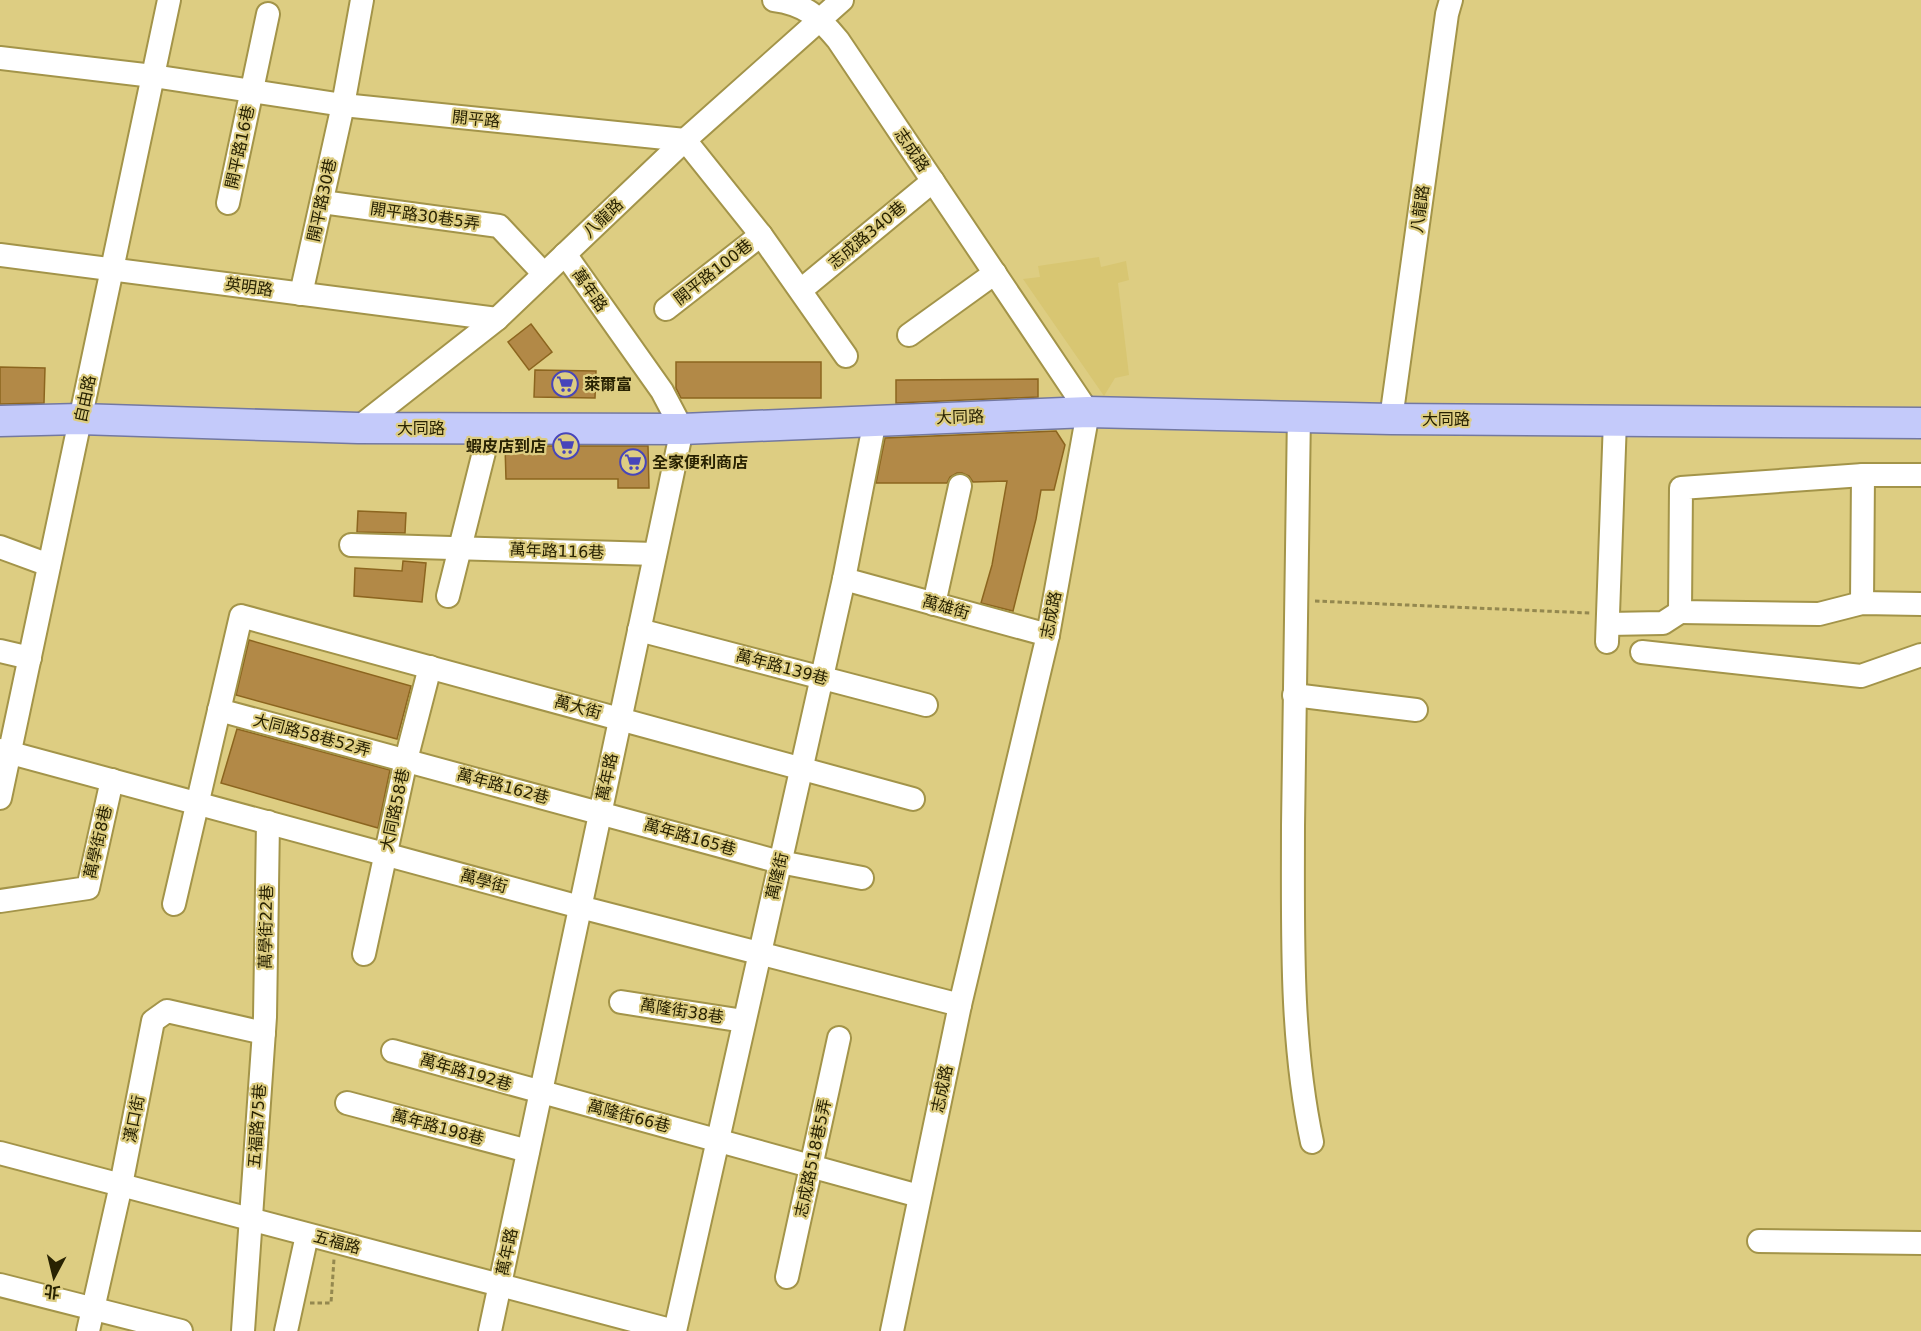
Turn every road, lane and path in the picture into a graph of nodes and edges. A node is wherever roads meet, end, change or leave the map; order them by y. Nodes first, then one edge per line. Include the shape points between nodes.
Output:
1 (169, 0) edge
2 (362, 0) edge
3 (774, 0) edge
4 (842, 0) edge
5 (1451, 0) edge
6 (268, 14) dead end
7 (820, 19) junction
8 (0, 58) edge
9 (153, 76) junction
10 (252, 91) junction
11 (343, 105) junction
12 (685, 140) junction
13 (933, 181) junction
14 (322, 202) junction
15 (228, 203) dead end
16 (761, 235) junction
17 (565, 254) junction
18 (0, 255) edge
19 (112, 269) junction
20 (995, 273) junction
21 (544, 274) junction
22 (801, 290) junction
23 (301, 294) junction
24 (666, 309) dead end
25 (497, 319) junction
26 (909, 335) dead end
27 (846, 356) dead end
28 (1088, 412) junction
29 (1299, 417) junction
30 (80, 419) junction
31 (1391, 419) junction
32 (875, 420) junction
33 (1615, 420) junction
34 (0, 421) edge
35 (1921, 423) edge
36 (358, 428) junction
37 (490, 428) junction
38 (682, 429) junction
39 (1863, 475) junction
40 (1921, 475) edge
41 (960, 486) dead end
42 (351, 545) dead end
43 (0, 547) edge
44 (460, 548) junction
45 (655, 554) junction
46 (49, 565) junction
47 (844, 579) junction
48 (448, 596) dead end
49 (1295, 600) junction
50 (1862, 603) junction
51 (934, 604) junction
52 (1921, 604) edge
53 (1680, 612) junction
54 (1608, 627) junction
55 (639, 630) junction
56 (1048, 635) junction
57 (0, 651) edge
58 (1642, 652) dead end
59 (1921, 656) edge
60 (30, 658) junction
61 (430, 667) junction
62 (822, 678) junction
63 (1294, 695) junction
64 (926, 705) dead end
65 (219, 710) junction
66 (1416, 710) dead end
67 (620, 718) junction
68 (5, 751) edge
69 (406, 760) junction
70 (801, 770) junction
71 (112, 780) junction
72 (0, 798) edge
73 (913, 799) dead end
74 (197, 803) junction
75 (600, 812) junction
76 (267, 822) junction
77 (386, 855) junction
78 (780, 862) junction
79 (862, 878) dead end
80 (0, 901) edge
81 (174, 904) dead end
82 (580, 907) junction
83 (760, 952) junction
84 (364, 954) dead end
85 (621, 1002) dead end
86 (960, 1005) junction
87 (744, 1021) junction
88 (264, 1033) junction
89 (839, 1038) dead end
90 (393, 1051) dead end
91 (540, 1092) junction
92 (347, 1103) dead end
93 (717, 1140) junction
94 (1312, 1142) dead end
95 (528, 1151) junction
96 (0, 1154) edge
97 (811, 1166) junction
98 (121, 1185) junction
99 (919, 1196) junction
100 (251, 1219) junction
101 (307, 1234) junction
102 (1759, 1241) dead end
103 (336, 1242) junction
104 (1921, 1243) edge
105 (786, 1277) dead end
106 (0, 1285) edge
107 (500, 1285) junction
108 (293, 1302) junction
109 (93, 1309) junction
110 (88, 1331) edge
111 (181, 1331) edge
112 (243, 1331) edge
113 (286, 1331) edge
114 (490, 1331) edge
115 (674, 1331) edge
116 (892, 1331) edge

1 - 9 street, 自由路
2 - 11 street, 開平路30巷
3 - 7 street, 志成路 via 803,8
4 - 7 street, 八龍路
5 - 31 street, 八龍路
6 - 10 street, 開平路16巷
7 - 12 street, 八龍路
7 - 13 street, 志成路
8 - 9 street, 開平路
9 - 10 street, 開平路
9 - 19 street, 自由路
10 - 11 street, 開平路
10 - 15 street, 開平路16巷
11 - 12 street, 開平路
11 - 14 street, 開平路30巷
12 - 16 street
12 - 17 street, 八龍路
13 - 20 street, 志成路
13 - 22 street, 志成路340巷
14 - 21 street, 開平路30巷5弄 via 499,226
14 - 23 street, 開平路30巷
16 - 22 street
16 - 24 street, 開平路100巷
17 - 21 street, 八龍路
17 - 38 street, 萬年路 via 662,391
18 - 19 street, 英明路
19 - 23 street, 英明路
19 - 30 street, 自由路
20 - 26 street
20 - 28 street, 志成路
21 - 25 street, 八龍路
22 - 27 street
23 - 25 street, 英明路
25 - 36 street, 八龍路
28 - 29 main road, 大同路
28 - 32 main road, 大同路
28 - 56 street, 志成路
29 - 31 main road, 大同路
29 - 49 street
30 - 34 main road, 大同路
30 - 36 main road, 大同路
30 - 46 street, 自由路
31 - 33 main road, 大同路
32 - 38 main road, 大同路
32 - 47 street, 萬隆街
33 - 35 main road, 大同路
33 - 54 street
36 - 37 main road, 大同路
37 - 38 main road, 大同路
37 - 44 street
38 - 45 street, 萬年路
39 - 40 street
39 - 50 street
39 - 53 street via 1681,488
41 - 51 street
42 - 44 street, 萬年路116巷
43 - 46 street
44 - 45 street, 萬年路116巷
44 - 48 street
45 - 55 street, 萬年路
46 - 60 street, 自由路
47 - 51 street, 萬雄街
47 - 62 street, 萬隆街
49 - 54 path
49 - 63 street
50 - 52 street
50 - 53 street via 1819,615
51 - 56 street, 萬雄街
53 - 54 street via 1663,623
55 - 62 street, 萬年路139巷
55 - 67 street, 萬年路
56 - 86 street, 志成路
57 - 60 street
58 - 59 street via 1861,676
60 - 68 street, 自由路
61 - 65 street, 萬大街 via 241,616
61 - 67 street, 萬大街
61 - 69 street, 大同路58巷
62 - 64 street, 萬年路139巷
62 - 70 street, 萬隆街
63 - 66 street
63 - 94 street via 1293,974 1305,1108
65 - 69 street, 大同路58巷52弄
65 - 74 street
67 - 70 street, 萬大街
67 - 75 street, 萬年路
68 - 71 street, 萬學街
68 - 72 street, 自由路
69 - 75 street, 萬年路162巷
69 - 77 street, 大同路58巷
70 - 73 street, 萬大街
70 - 78 street, 萬隆街
71 - 74 street, 萬學街
71 - 80 street, 萬學街8巷 via 88,888
74 - 76 street, 萬學街
74 - 81 street
75 - 78 street, 萬年路165巷
75 - 82 street, 萬年路
76 - 77 street, 萬學街
76 - 88 street, 萬學街22巷
77 - 82 street, 萬學街
77 - 84 street, 大同路58巷
78 - 79 street, 萬年路165巷
78 - 83 street, 萬隆街
82 - 83 street, 萬學街
82 - 91 street, 萬年路
83 - 86 street, 萬學街
83 - 87 street, 萬隆街
85 - 87 street, 萬隆街38巷
86 - 99 street, 志成路
87 - 93 street, 萬隆街
88 - 98 street, 漢口街 via 167,1011 153,1021
88 - 100 street, 五福路75巷
89 - 97 street, 志成路518巷5弄
90 - 91 street, 萬年路192巷
91 - 93 street, 萬隆街66巷
91 - 95 street, 萬年路
92 - 95 street, 萬年路198巷
93 - 97 street, 萬隆街66巷
93 - 115 street, 萬隆街
95 - 107 street, 萬年路
96 - 98 street, 五福路
97 - 99 street, 萬隆街66巷
97 - 105 street, 志成路518巷5弄
98 - 100 street, 五福路
98 - 109 street, 漢口街
99 - 116 street, 志成路
100 - 101 street, 五福路
100 - 112 street, 五福路75巷
101 - 103 street, 五福路
101 - 108 street
102 - 104 street
103 - 107 street, 五福路
103 - 108 path via 331,1304
106 - 109 street
107 - 114 street, 萬年路
107 - 115 street, 五福路
108 - 113 street
109 - 110 street, 漢口街
109 - 111 street

